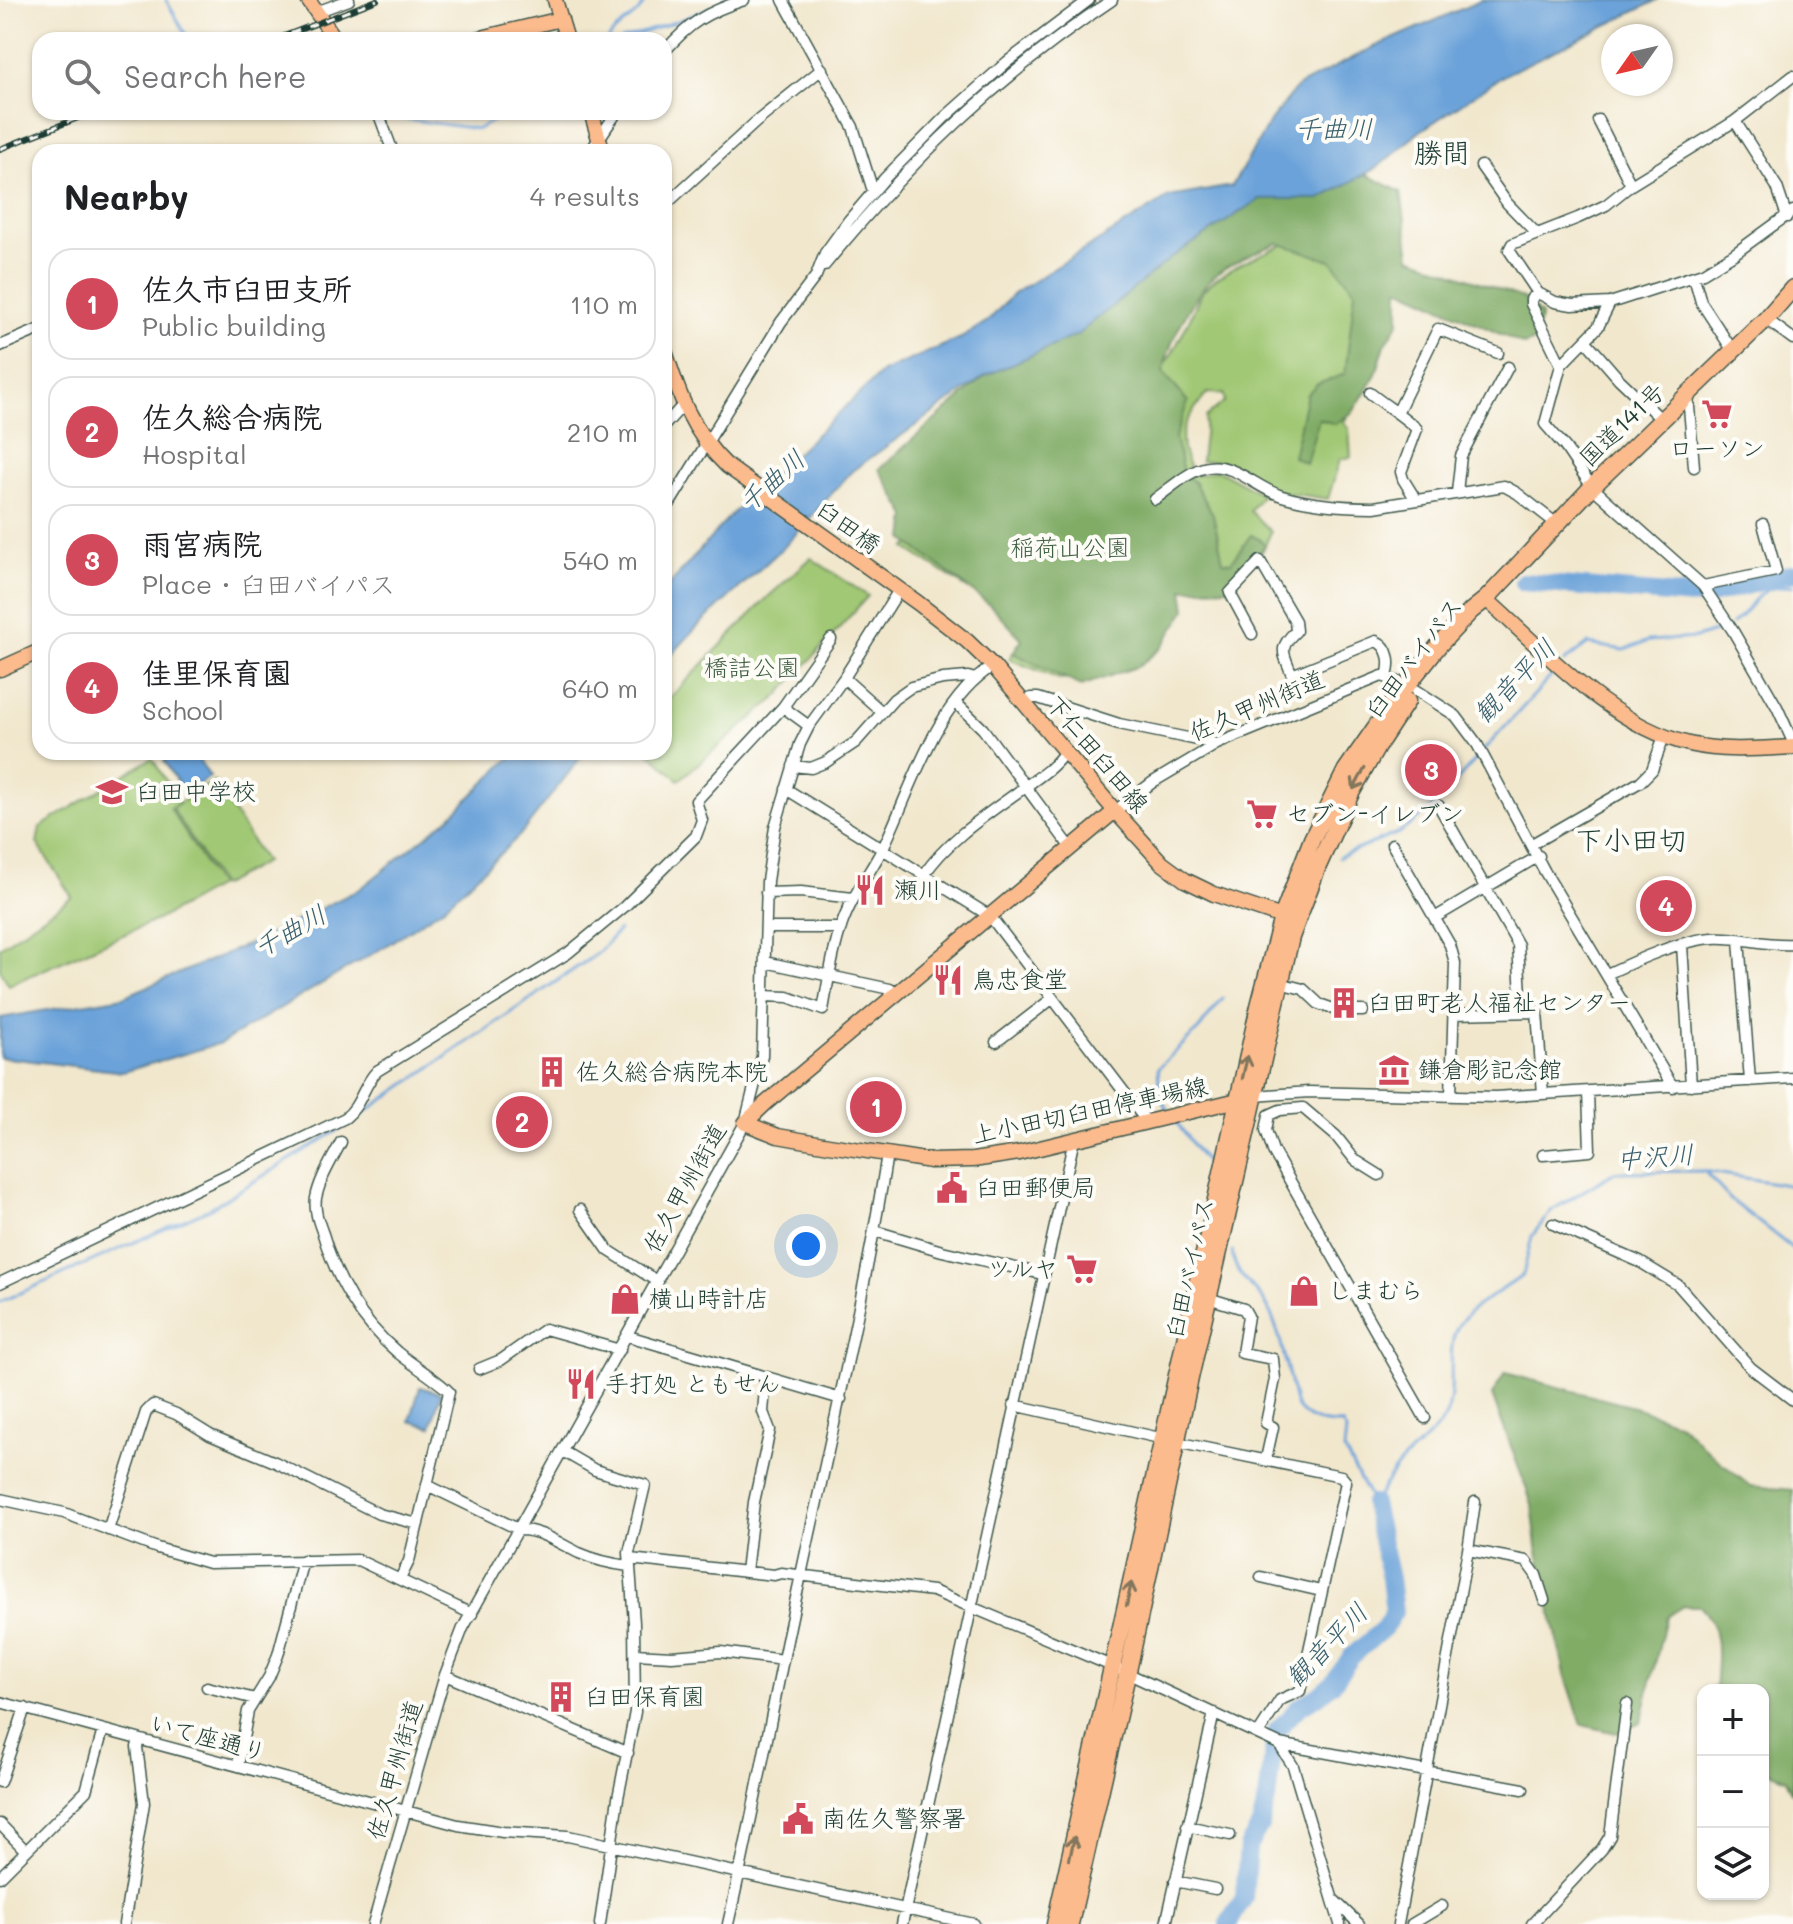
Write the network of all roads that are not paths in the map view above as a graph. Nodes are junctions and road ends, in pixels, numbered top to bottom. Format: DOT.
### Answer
graph roads {
  1 [pos="349,0"];
  2 [pos="555,0"];
  3 [pos="744,0"];
  4 [pos="783,0"];
  5 [pos="1089,0"];
  6 [pos="1112,0"];
  7 [pos="312,6"];
  8 [pos="561,19"];
  9 [pos="330,32"];
  10 [pos="507,32"];
  11 [pos="565,32"];
  12 [pos="672,43"];
  13 [pos="822,69"];
  14 [pos="1793,76"];
  15 [pos="381,120"];
  16 [pos="593,120"];
  17 [pos="613,120"];
  18 [pos="1598,120"];
  19 [pos="1735,121"];
  20 [pos="390,144"];
  21 [pos="601,144"];
  22 [pos="601,144"];
  23 [pos="1481,166"];
  24 [pos="1631,185"];
  25 [pos="873,191"];
  26 [pos="672,199"];
  27 [pos="1790,214"];
  28 [pos="1537,234"];
  29 [pos="818,269"];
  30 [pos="1694,277"];
  31 [pos="1793,288"];
  32 [pos="1538,293"];
  33 [pos="1610,303"];
  34 [pos="1766,319"];
  35 [pos="32,332"];
  36 [pos="1793,339"];
  37 [pos="1586,341"];
  38 [pos="0,346"];
  39 [pos="1733,351"];
  40 [pos="1498,353"];
  41 [pos="1561,365"];
  42 [pos="1508,367"];
  43 [pos="672,374"];
  44 [pos="1370,393"];
  45 [pos="1688,395"];
  46 [pos="682,406"];
  47 [pos="1398,411"];
  48 [pos="672,417"];
  49 [pos="1661,419"];
  50 [pos="709,448"];
  51 [pos="1694,467"];
  52 [pos="1592,487"];
  53 [pos="1457,492"];
  54 [pos="1155,499"];
  55 [pos="1416,500"];
  56 [pos="672,501"];
  57 [pos="1763,524"];
  58 [pos="1558,525"];
  59 [pos="884,579"];
  60 [pos="899,590"];
  61 [pos="1706,592"];
  62 [pos="1486,599"];
  63 [pos="1252,634"];
  64 [pos="831,639"];
  65 [pos="32,655"];
  66 [pos="993,666"];
  67 [pos="0,669"];
  68 [pos="1387,676"];
  69 [pos="844,678"];
  70 [pos="975,679"];
  71 [pos="1411,688"];
  72 [pos="955,702"];
  73 [pos="1025,702"];
  74 [pos="783,707"];
  75 [pos="882,712"];
  76 [pos="809,726"];
  77 [pos="1664,736"];
  78 [pos="1217,744"];
  79 [pos="1793,744"];
  80 [pos="1065,751"];
  81 [pos="793,766"];
  82 [pos="1025,787"];
  83 [pos="786,789"];
  84 [pos="1439,806"];
  85 [pos="1115,811"];
  86 [pos="1392,844"];
  87 [pos="1532,844"];
  88 [pos="1071,848"];
  89 [pos="882,849"];
  90 [pos="1539,856"];
  91 [pos="924,875"];
  92 [pos="1486,888"];
  93 [pos="766,893"];
  94 [pos="853,898"];
  95 [pos="990,916"];
  96 [pos="1436,917"];
  97 [pos="1289,919"];
  98 [pos="766,928"];
  99 [pos="841,928"];
  100 [pos="1739,940"];
  101 [pos="1793,944"];
  102 [pos="1682,945"];
  103 [pos="765,962"];
  104 [pos="830,974"];
  105 [pos="1607,974"];
  106 [pos="1279,983"];
  107 [pos="898,994"];
  108 [pos="764,996"];
  109 [pos="1053,998"];
  110 [pos="1363,1011"];
  111 [pos="1522,1011"];
  112 [pos="1454,1014"];
  113 [pos="996,1042"];
  114 [pos="1793,1078"];
  115 [pos="1750,1081"];
  116 [pos="1691,1085"];
  117 [pos="1673,1087"];
  118 [pos="1588,1092"];
  119 [pos="1543,1094"];
  120 [pos="1255,1096"];
  121 [pos="1451,1096"];
  122 [pos="1237,1101"];
  123 [pos="1147,1122"];
  124 [pos="745,1123"];
  125 [pos="1074,1139"];
  126 [pos="341,1142"];
  127 [pos="887,1154"];
  128 [pos="1543,1155"];
  129 [pos="1379,1175"];
  130 [pos="580,1210"];
  131 [pos="1553,1224"];
  132 [pos="875,1231"];
  133 [pos="1042,1274"];
  134 [pos="658,1282"];
  135 [pos="0,1283"];
  136 [pos="1208,1298"];
  137 [pos="628,1336"];
  138 [pos="620,1350"];
  139 [pos="479,1369"];
  140 [pos="766,1377"];
  141 [pos="841,1399"];
  142 [pos="1793,1400"];
  143 [pos="1014,1405"];
  144 [pos="1425,1418"];
  145 [pos="1170,1440"];
  146 [pos="564,1452"];
  147 [pos="1266,1459"];
  148 [pos="427,1485"];
  149 [pos="1,1501"];
  150 [pos="1475,1502"];
  151 [pos="418,1524"];
  152 [pos="108,1530"];
  153 [pos="520,1530"];
  154 [pos="1468,1550"];
  155 [pos="303,1560"];
  156 [pos="629,1563"];
  157 [pos="746,1572"];
  158 [pos="800,1576"];
  159 [pos="1261,1577"];
  160 [pos="400,1579"];
  161 [pos="1321,1591"];
  162 [pos="1544,1600"];
  163 [pos="971,1606"];
  164 [pos="472,1614"];
  165 [pos="635,1654"];
  166 [pos="783,1660"];
  167 [pos="1120,1671"];
  168 [pos="445,1675"];
  169 [pos="207,1687"];
  170 [pos="255,1699"];
  171 [pos="0,1702"];
  172 [pos="1627,1704"];
  173 [pos="25,1708"];
  174 [pos="1214,1713"];
  175 [pos="103,1730"];
  176 [pos="139,1740"];
  177 [pos="1270,1740"];
  178 [pos="628,1753"];
  179 [pos="238,1766"];
  180 [pos="1426,1770"];
  181 [pos="0,1782"];
  182 [pos="1523,1789"];
  183 [pos="407,1810"];
  184 [pos="0,1824"];
  185 [pos="1187,1826"];
  186 [pos="1230,1835"];
  187 [pos="611,1845"];
  188 [pos="26,1851"];
  189 [pos="739,1871"];
  190 [pos="0,1877"];
  191 [pos="1175,1881"];
  192 [pos="1215,1889"];
  193 [pos="1333,1899"];
  194 [pos="1442,1906"];
  195 [pos="905,1908"];
  196 [pos="124,1924"];
  197 [pos="373,1924"];
  198 [pos="600,1924"];
  199 [pos="728,1924"];
  200 [pos="902,1924"];
  201 [pos="974,1924"];
  202 [pos="1055,1924"];
  203 [pos="1070,1924"];
  204 [pos="1166,1924"];
  205 [pos="1340,1924"];
  206 [pos="1359,1924"];
  207 [pos="1398,1924"];
  208 [pos="1412,1924"];
  209 [pos="1532,1924"];
  1 -- 7 [label="street"];
  2 -- 8 [label="main road"];
  3 -- 12 [label="street"];
  4 -- 13 [label="street"];
  5 -- 25 [label="street"];
  6 -- 29 [label="street"];
  7 -- 9 [label="main road"];
  8 -- 10 [label="main road"];
  8 -- 11 [label="main road"];
  13 -- 25 [label="street"];
  13 -- 26 [label="street"];
  14 -- 19 [label="street"];
  15 -- 20 [label="street"];
  16 -- 21 [label="main road"];
  17 -- 22 [label="street"];
  18 -- 24 [label="street"];
  19 -- 24 [label="street"];
  19 -- 27 [label="street"];
  23 -- 28 [label="street"];
  24 -- 28 [label="street"];
  25 -- 29 [label="street"];
  27 -- 30 [label="street"];
  28 -- 32 [label="street"];
  29 -- 50 [label="street"];
  30 -- 33 [label="street"];
  30 -- 39 [label="street"];
  31 -- 34 [label="highway, 国道141号"];
  32 -- 33 [label="street"];
  32 -- 41 [label="street"];
  33 -- 37 [label="street"];
  34 -- 36 [label="street"];
  34 -- 39 [label="highway, 国道141号"];
  35 -- 38 [label="street"];
  37 -- 41 [label="street"];
  37 -- 49 [label="street"];
  39 -- 45 [label="highway, 国道141号"];
  40 -- 47 [label="street"];
  41 -- 52 [label="street"];
  42 -- 53 [label="street"];
  43 -- 46 [label="main road"];
  44 -- 47 [label="street"];
  45 -- 49 [label="highway, 国道141号"];
  45 -- 51 [label="street"];
  46 -- 48 [label="street"];
  46 -- 50 [label="main road"];
  47 -- 55 [label="street"];
  49 -- 52 [label="highway, 国道141号"];
  50 -- 56 [label="street"];
  50 -- 59 [label="main road, 臼田橋"];
  52 -- 58 [label="highway, 国道141号"];
  52 -- 61 [label="street"];
  53 -- 55 [label="street"];
  53 -- 58 [label="street"];
  54 -- 55 [label="street"];
  57 -- 61 [label="street"];
  58 -- 62 [label="highway, 国道141号"];
  59 -- 60 [label="main road, 下仁田臼田線"];
  60 -- 66 [label="main road, 下仁田臼田線"];
  60 -- 69 [label="street"];
  61 -- 79 [label="street"];
  62 -- 71 [label="highway, 臼田バイパス"];
  62 -- 77 [label="main road"];
  63 -- 68 [label="street"];
  64 -- 74 [label="street"];
  65 -- 67 [label="main road"];
  66 -- 70 [label="street"];
  66 -- 73 [label="main road, 下仁田臼田線"];
  68 -- 71 [label="street"];
  68 -- 78 [label="street, 佐久甲州街道"];
  69 -- 75 [label="street"];
  69 -- 76 [label="street"];
  70 -- 72 [label="street"];
  70 -- 75 [label="street"];
  71 -- 87 [label="street"];
  71 -- 97 [label="highway, 臼田バイパス"];
  72 -- 82 [label="street"];
  72 -- 89 [label="street"];
  73 -- 78 [label="street"];
  73 -- 80 [label="main road, 下仁田臼田線"];
  74 -- 76 [label="street"];
  74 -- 135 [label="street"];
  75 -- 81 [label="street"];
  76 -- 81 [label="street"];
  77 -- 79 [label="main road"];
  77 -- 87 [label="street"];
  78 -- 85 [label="street, 佐久甲州街道"];
  80 -- 82 [label="street"];
  80 -- 85 [label="main road, 下仁田臼田線"];
  81 -- 83 [label="street"];
  82 -- 88 [label="street"];
  82 -- 91 [label="street"];
  83 -- 89 [label="street"];
  83 -- 93 [label="street"];
  84 -- 92 [label="street"];
  85 -- 88 [label="main road, 佐久甲州街道"];
  85 -- 97 [label="main road, 下仁田臼田線"];
  86 -- 96 [label="street"];
  87 -- 90 [label="street"];
  88 -- 95 [label="main road, 佐久甲州街道"];
  89 -- 91 [label="street"];
  89 -- 94 [label="street"];
  90 -- 92 [label="street"];
  90 -- 105 [label="street"];
  91 -- 95 [label="street"];
  92 -- 96 [label="street"];
  92 -- 111 [label="street"];
  93 -- 94 [label="street"];
  93 -- 98 [label="street"];
  94 -- 99 [label="street"];
  95 -- 107 [label="main road, 佐久甲州街道"];
  95 -- 109 [label="street"];
  96 -- 112 [label="street"];
  97 -- 106 [label="highway, 臼田バイパス"];
  122 -- 97 [label="highway, 臼田バイパス, one-way"];
  98 -- 99 [label="street"];
  98 -- 103 [label="street"];
  99 -- 104 [label="street"];
  100 -- 101 [label="street"];
  100 -- 102 [label="street"];
  100 -- 115 [label="street"];
  102 -- 105 [label="street"];
  102 -- 116 [label="street"];
  103 -- 104 [label="street"];
  103 -- 108 [label="street"];
  104 -- 107 [label="street"];
  104 -- 108 [label="street"];
  105 -- 117 [label="street"];
  106 -- 110 [label="street"];
  106 -- 120 [label="highway, 臼田バイパス"];
  107 -- 124 [label="main road, 佐久甲州街道"];
  108 -- 124 [label="street"];
  109 -- 113 [label="street"];
  109 -- 123 [label="street"];
  111 -- 112 [label="street"];
  111 -- 119 [label="street"];
  112 -- 121 [label="street"];
  114 -- 115 [label="street"];
  115 -- 116 [label="street"];
  116 -- 117 [label="street"];
  117 -- 118 [label="street"];
  118 -- 119 [label="street"];
  118 -- 128 [label="street"];
  119 -- 121 [label="street"];
  120 -- 121 [label="street"];
  120 -- 122 [label="main road, 上小田切臼田停車場線"];
  120 -- 136 [label="highway, 臼田バイパス"];
  122 -- 123 [label="main road, 上小田切臼田停車場線"];
  122 -- 145 [label="highway, 臼田バイパス"];
  123 -- 125 [label="main road, 上小田切臼田停車場線"];
  124 -- 127 [label="main road, 上小田切臼田停車場線"];
  124 -- 134 [label="street, 佐久甲州街道"];
  125 -- 127 [label="main road, 上小田切臼田停車場線"];
  125 -- 133 [label="street"];
  126 -- 148 [label="street"];
  127 -- 132 [label="street"];
  129 -- 144 [label="street"];
  130 -- 134 [label="street"];
  131 -- 142 [label="street"];
  132 -- 133 [label="street"];
  132 -- 141 [label="street"];
  133 -- 143 [label="street"];
  134 -- 137 [label="street, 佐久甲州街道"];
  136 -- 145 [label="highway, 臼田バイパス"];
  136 -- 147 [label="street"];
  137 -- 138 [label="street, 佐久甲州街道"];
  137 -- 140 [label="street"];
  138 -- 139 [label="street"];
  138 -- 146 [label="street, 佐久甲州街道"];
  140 -- 141 [label="street"];
  140 -- 157 [label="street"];
  141 -- 158 [label="street"];
  143 -- 145 [label="street"];
  143 -- 163 [label="street"];
  145 -- 147 [label="street"];
  145 -- 167 [label="highway, 臼田バイパス"];
  146 -- 153 [label="street, 佐久甲州街道"];
  146 -- 156 [label="street"];
  147 -- 161 [label="street"];
  148 -- 151 [label="street"];
  148 -- 153 [label="street"];
  149 -- 152 [label="street"];
  150 -- 154 [label="street"];
  151 -- 152 [label="street"];
  151 -- 160 [label="street"];
  152 -- 155 [label="street"];
  153 -- 156 [label="street"];
  153 -- 164 [label="street, 佐久甲州街道"];
  154 -- 162 [label="street"];
  154 -- 180 [label="street"];
  155 -- 160 [label="street"];
  155 -- 170 [label="street"];
  156 -- 157 [label="street"];
  156 -- 165 [label="street"];
  157 -- 158 [label="street"];
  158 -- 163 [label="street"];
  158 -- 166 [label="street"];
  159 -- 161 [label="street"];
  160 -- 164 [label="street"];
  161 -- 177 [label="street"];
  163 -- 167 [label="street"];
  163 -- 195 [label="street"];
  164 -- 168 [label="street, 佐久甲州街道"];
  165 -- 166 [label="street"];
  165 -- 178 [label="street"];
  166 -- 189 [label="street"];
  167 -- 174 [label="street"];
  202 -- 167 [label="highway, 臼田バイパス, one-way"];
  167 -- 203 [label="highway, 臼田バイパス"];
  168 -- 178 [label="street"];
  168 -- 183 [label="street, 佐久甲州街道"];
  169 -- 170 [label="street"];
  170 -- 179 [label="street"];
  171 -- 173 [label="street, いて座通り"];
  172 -- 209 [label="street"];
  173 -- 175 [label="street, いて座通り"];
  173 -- 181 [label="street"];
  174 -- 177 [label="street"];
  174 -- 185 [label="street"];
  175 -- 176 [label="street, いて座通り"];
  175 -- 188 [label="street"];
  176 -- 179 [label="street, いて座通り"];
  176 -- 196 [label="street"];
  177 -- 180 [label="street"];
  177 -- 193 [label="street"];
  178 -- 187 [label="street"];
  179 -- 183 [label="street, いて座通り"];
  180 -- 182 [label="street"];
  180 -- 207 [label="street"];
  183 -- 187 [label="street, いて座通り"];
  183 -- 197 [label="street, 佐久甲州街道"];
  184 -- 188 [label="street"];
  185 -- 186 [label="street"];
  185 -- 191 [label="street"];
  187 -- 189 [label="street, いて座通り"];
  187 -- 198 [label="street"];
  188 -- 190 [label="street"];
  189 -- 195 [label="street, いて座通り"];
  189 -- 199 [label="street"];
  191 -- 192 [label="street"];
  191 -- 204 [label="street"];
  193 -- 205 [label="street"];
  193 -- 206 [label="street"];
  194 -- 208 [label="street"];
  195 -- 200 [label="street"];
  195 -- 201 [label="street, いて座通り"];
}
